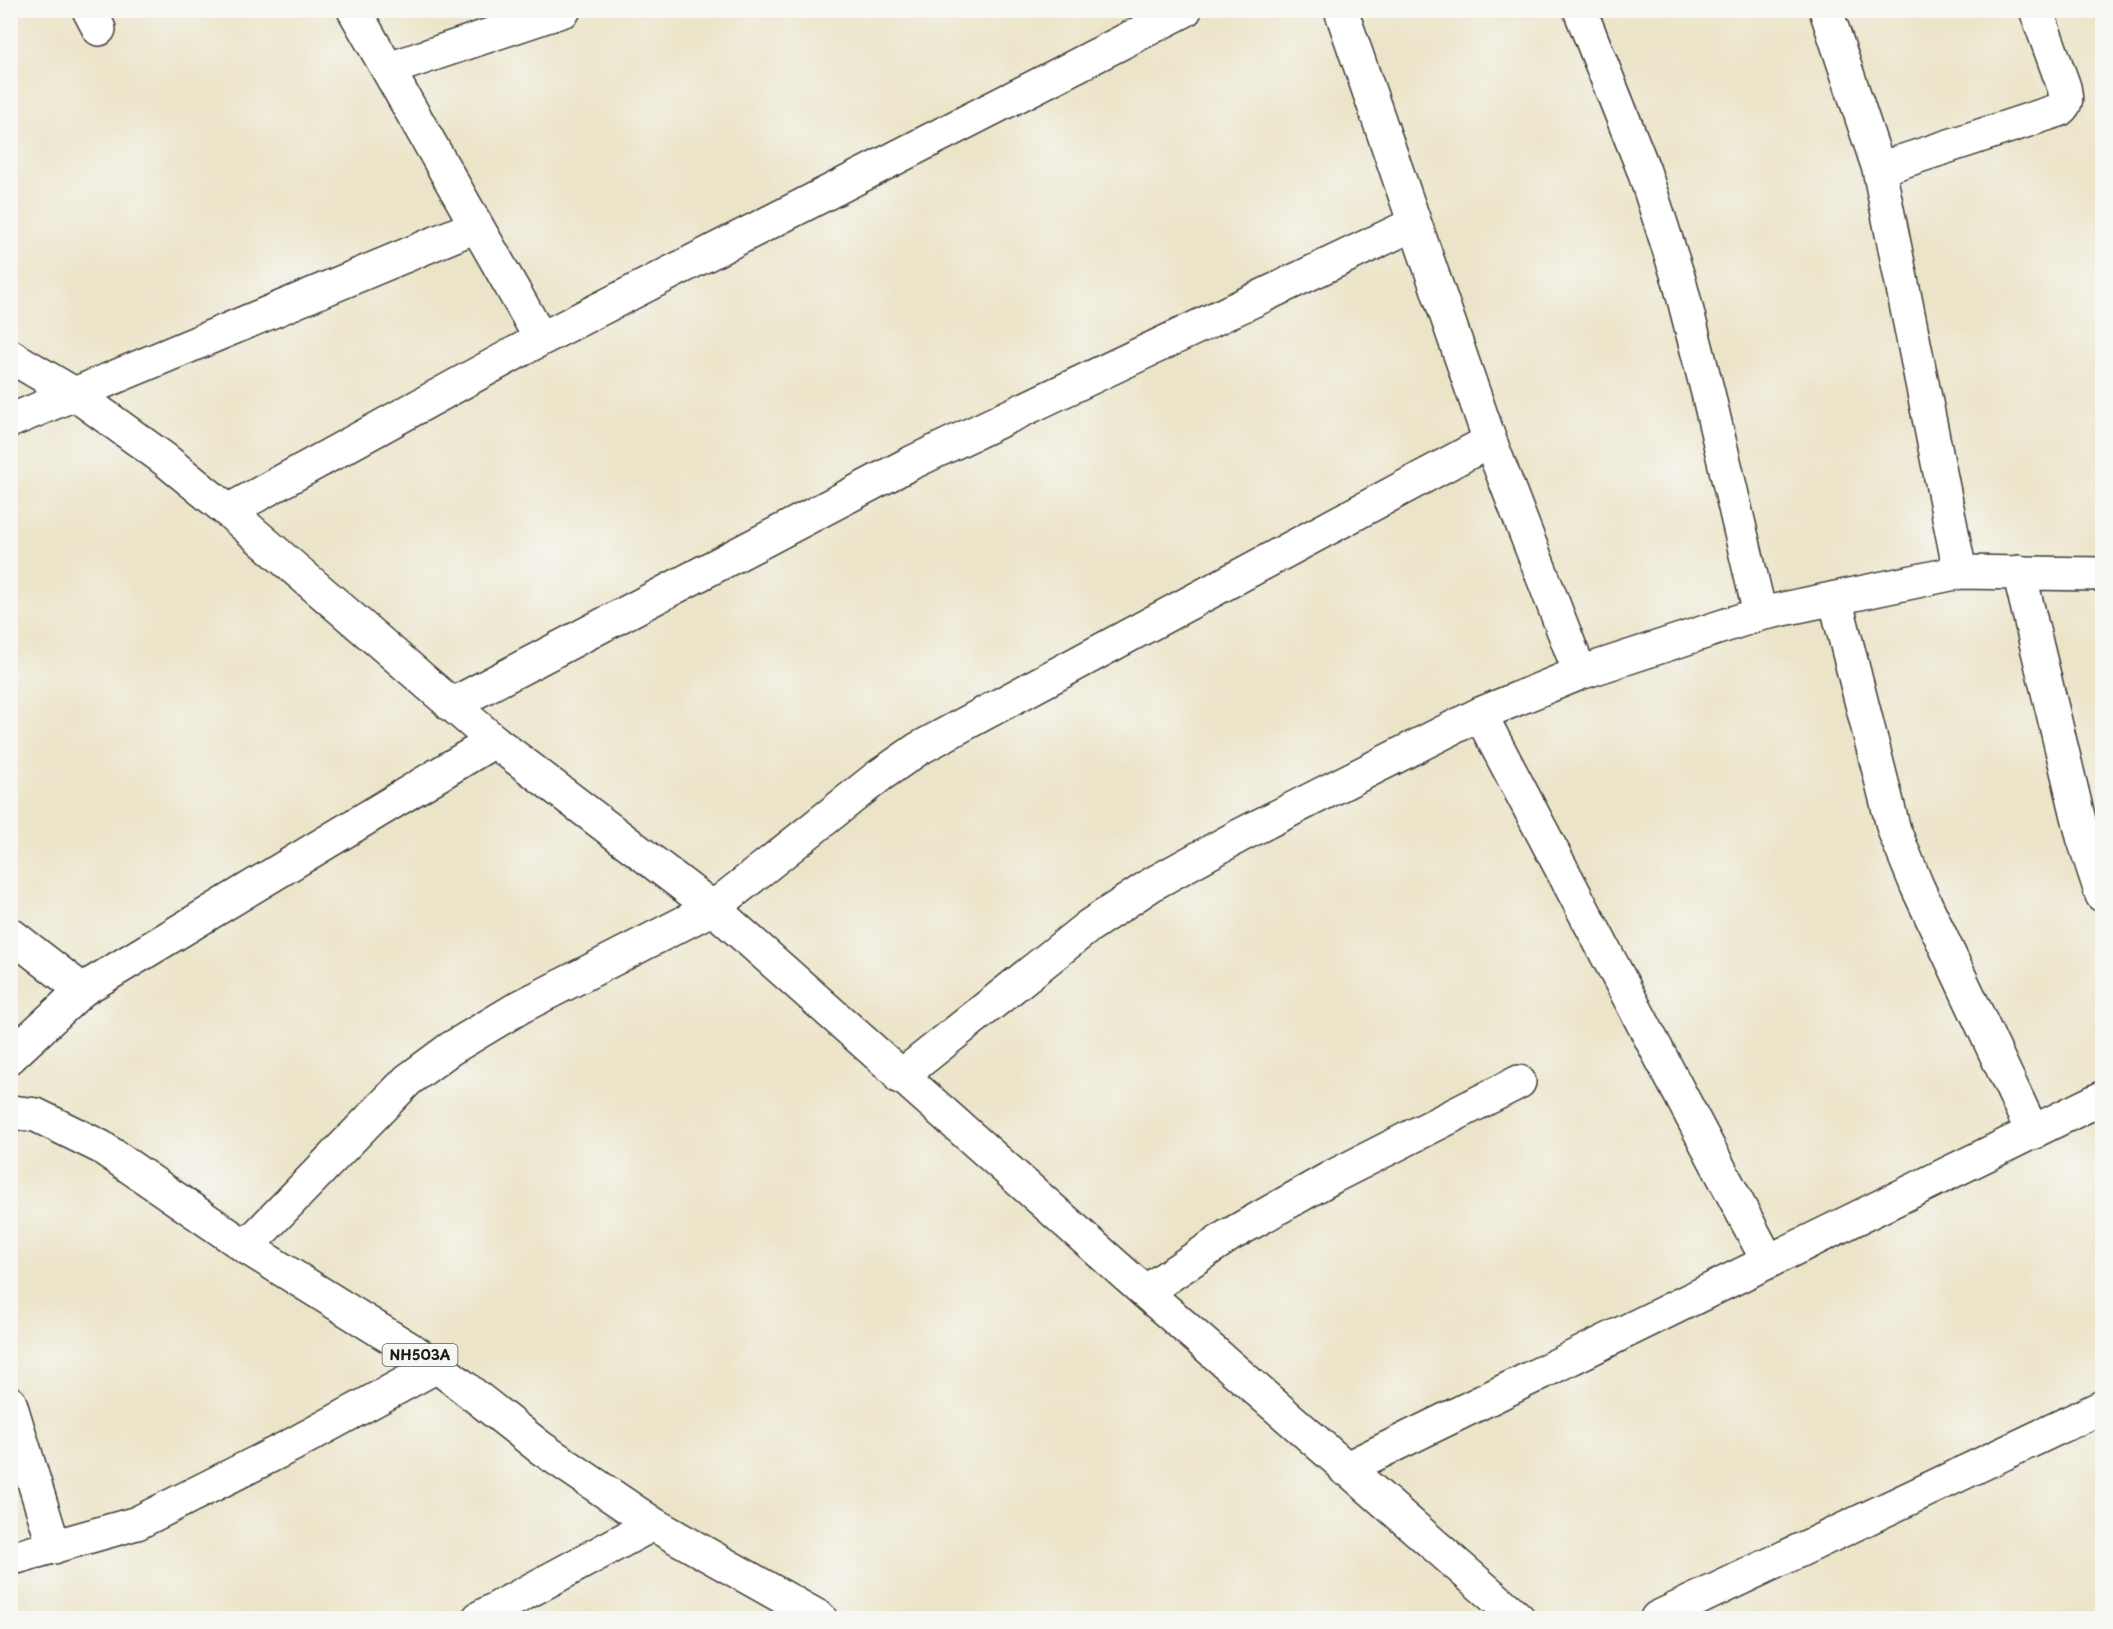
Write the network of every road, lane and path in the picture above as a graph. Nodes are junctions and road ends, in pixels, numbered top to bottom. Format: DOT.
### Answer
graph roads {
  1 [pos="354,10"];
  2 [pos="564,10"];
  3 [pos="1185,10"];
  4 [pos="1341,10"];
  5 [pos="1580,10"];
  6 [pos="1826,10"];
  7 [pos="2036,10"];
  8 [pos="389,69"];
  9 [pos="1880,169"];
  10 [pos="1414,224"];
  11 [pos="476,226"];
  12 [pos="540,339"];
  13 [pos="10,356"];
  14 [pos="76,395"];
  15 [pos="10,421"];
  16 [pos="1490,441"];
  17 [pos="228,511"];
  18 [pos="1960,572"];
  19 [pos="2019,572"];
  20 [pos="2103,574"];
  21 [pos="1835,598"];
  22 [pos="1760,614"];
  23 [pos="1580,673"];
  24 [pos="451,705"];
  25 [pos="1480,714"];
  26 [pos="494,741"];
  27 [pos="2093,834"];
  28 [pos="2103,895"];
  29 [pos="713,908"];
  30 [pos="10,934"];
  31 [pos="82,990"];
  32 [pos="10,1057"];
  33 [pos="900,1077"];
  34 [pos="1520,1082"];
  35 [pos="2103,1098"];
  36 [pos="10,1112"];
  37 [pos="2033,1133"];
  38 [pos="246,1247"];
  39 [pos="1768,1261"];
  40 [pos="1144,1292"];
  41 [pos="437,1366"];
  42 [pos="10,1403"];
  43 [pos="2103,1407"];
  44 [pos="1345,1469"];
  45 [pos="653,1524"];
  46 [pos="54,1547"];
  47 [pos="10,1559"];
  48 [pos="479,1618"];
  49 [pos="820,1618"];
  50 [pos="1518,1618"];
  51 [pos="1657,1618"];
  1 -- 8 [label="main road"];
  2 -- 8 [label="main road"];
  3 -- 12 [label="main road"];
  4 -- 10 [label="main road"];
  5 -- 22 [label="main road"];
  6 -- 9 [label="main road"];
  7 -- 9 [label="main road"];
  8 -- 11 [label="main road"];
  9 -- 18 [label="main road"];
  10 -- 16 [label="main road"];
  10 -- 24 [label="main road"];
  11 -- 12 [label="main road"];
  11 -- 14 [label="main road"];
  12 -- 17 [label="main road"];
  13 -- 14 [label="main road"];
  14 -- 15 [label="main road"];
  14 -- 17 [label="main road"];
  16 -- 23 [label="main road"];
  16 -- 29 [label="main road"];
  17 -- 24 [label="main road"];
  18 -- 19 [label="main road"];
  18 -- 21 [label="main road"];
  19 -- 20 [label="main road"];
  19 -- 27 [label="main road"];
  21 -- 22 [label="main road"];
  21 -- 37 [label="main road"];
  22 -- 23 [label="main road"];
  23 -- 25 [label="main road"];
  24 -- 26 [label="main road"];
  25 -- 33 [label="main road"];
  25 -- 39 [label="main road"];
  26 -- 29 [label="main road"];
  26 -- 31 [label="main road"];
  27 -- 28 [label="main road"];
  29 -- 33 [label="main road"];
  29 -- 38 [label="main road"];
  30 -- 31 [label="main road"];
  31 -- 32 [label="main road"];
  33 -- 40 [label="main road"];
  34 -- 40 [label="main road"];
  35 -- 37 [label="main road"];
  36 -- 38 [label="main road, NH503A"];
  37 -- 39 [label="main road"];
  38 -- 41 [label="main road, NH503A"];
  39 -- 44 [label="main road"];
  40 -- 44 [label="main road"];
  41 -- 45 [label="main road, NH503A"];
  41 -- 46 [label="main road"];
  42 -- 46 [label="main road"];
  43 -- 51 [label="main road"];
  44 -- 50 [label="main road"];
  45 -- 48 [label="main road"];
  45 -- 49 [label="main road, NH503A"];
  46 -- 47 [label="main road"];
}
